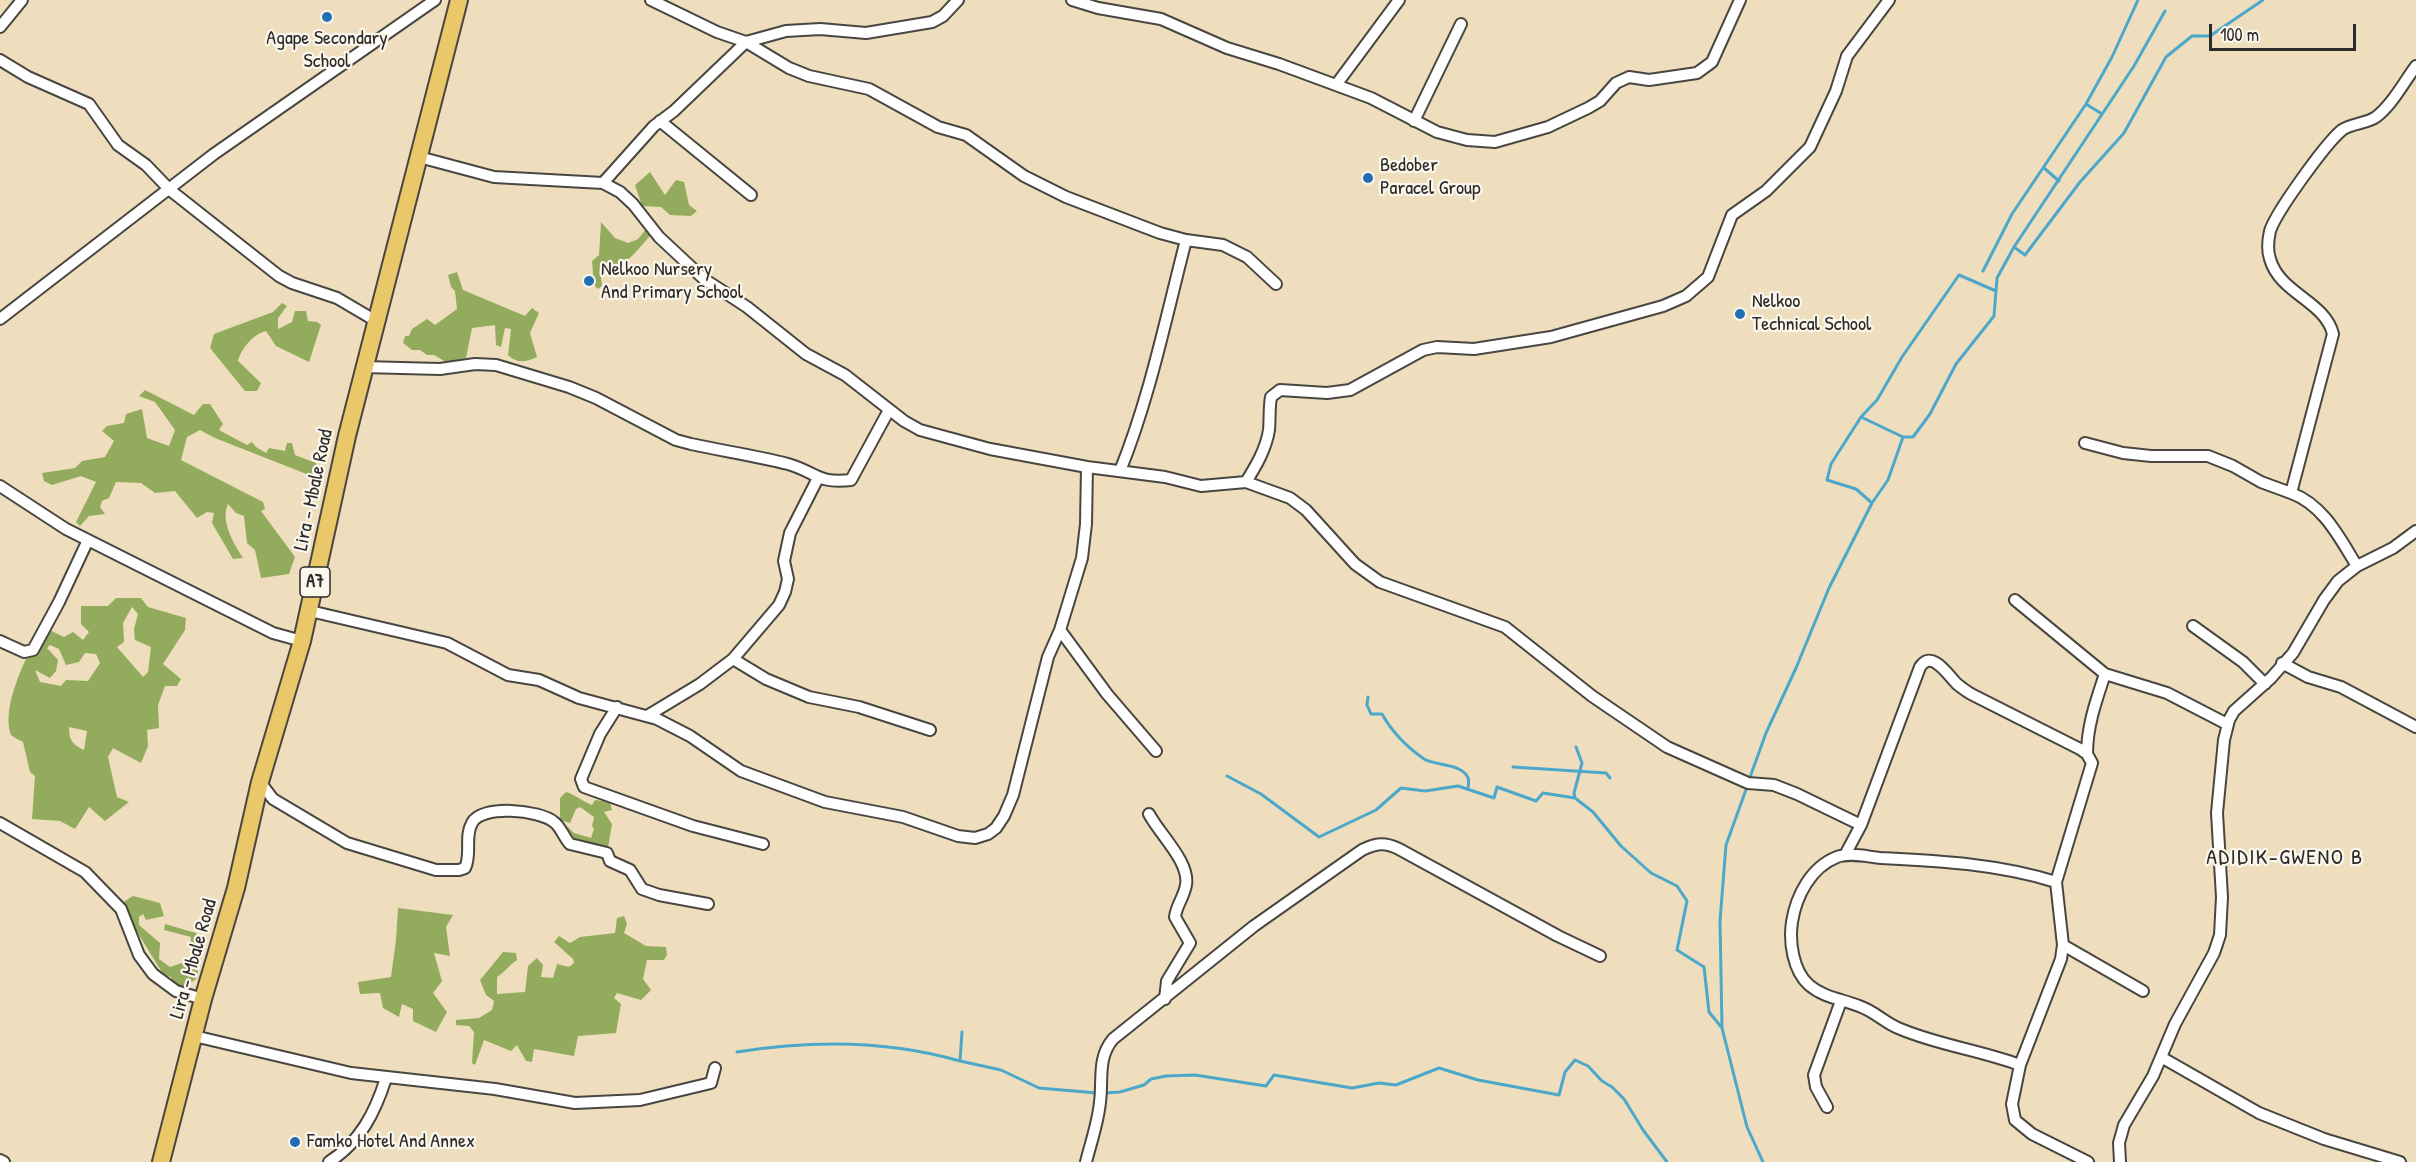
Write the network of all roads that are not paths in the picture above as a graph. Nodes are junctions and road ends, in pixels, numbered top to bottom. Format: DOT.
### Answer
graph roads {
  1 [pos="22,0"];
  2 [pos="435,0"];
  3 [pos="459,0"];
  4 [pos="651,0"];
  5 [pos="958,0"];
  6 [pos="1072,0"];
  7 [pos="1400,0"];
  8 [pos="1740,0"];
  9 [pos="1889,0"];
  10 [pos="1461,24"];
  11 [pos="0,27"];
  12 [pos="746,42"];
  13 [pos="0,60"];
  14 [pos="2416,66"];
  15 [pos="1336,85"];
  16 [pos="660,121"];
  17 [pos="1414,121"];
  18 [pos="419,157"];
  19 [pos="603,183"];
  20 [pos="170,190"];
  21 [pos="751,195"];
  22 [pos="1186,240"];
  23 [pos="1276,284"];
  24 [pos="1,317"];
  25 [pos="376,321"];
  26 [pos="363,367"];
  27 [pos="889,410"];
  28 [pos="2085,443"];
  29 [pos="1087,467"];
  30 [pos="1120,471"];
  31 [pos="818,478"];
  32 [pos="1246,482"];
  33 [pos="0,486"];
  34 [pos="2291,493"];
  35 [pos="2416,531"];
  36 [pos="88,540"];
  37 [pos="2357,566"];
  38 [pos="2015,600"];
  39 [pos="310,611"];
  40 [pos="2193,626"];
  41 [pos="1060,630"];
  42 [pos="0,641"];
  43 [pos="302,641"];
  44 [pos="733,659"];
  45 [pos="2282,663"];
  46 [pos="2105,674"];
  47 [pos="2265,684"];
  48 [pos="617,707"];
  49 [pos="648,716"];
  50 [pos="2227,724"];
  51 [pos="2416,727"];
  52 [pos="930,730"];
  53 [pos="1156,751"];
  54 [pos="2087,754"];
  55 [pos="260,782"];
  56 [pos="1149,814"];
  57 [pos="0,823"];
  58 [pos="1861,825"];
  59 [pos="763,844"];
  60 [pos="1845,855"];
  61 [pos="2056,882"];
  62 [pos="708,904"];
  63 [pos="2063,945"];
  64 [pos="1600,956"];
  65 [pos="2143,991"];
  66 [pos="203,999"];
  67 [pos="1165,999"];
  68 [pos="1841,1001"];
  69 [pos="194,1036"];
  70 [pos="2161,1057"];
  71 [pos="2020,1065"];
  72 [pos="715,1068"];
  73 [pos="386,1078"];
  74 [pos="1827,1107"];
  75 [pos="161,1162"];
  76 [pos="329,1162"];
  77 [pos="1086,1162"];
  78 [pos="2088,1162"];
  79 [pos="2120,1162"];
  80 [pos="2400,1162"];
  1 -- 11 [label="street"];
  2 -- 20 [label="street"];
  3 -- 18 [label="main road, Lira - Mbale Road / A7"];
  4 -- 12 [label="street"];
  5 -- 12 [label="street"];
  6 -- 15 [label="street"];
  7 -- 15 [label="street"];
  8 -- 17 [label="street"];
  9 -- 32 [label="street"];
  10 -- 17 [label="street"];
  12 -- 16 [label="street"];
  12 -- 22 [label="street"];
  13 -- 20 [label="street"];
  14 -- 34 [label="street"];
  15 -- 17 [label="street"];
  16 -- 19 [label="street"];
  16 -- 21 [label="street"];
  18 -- 19 [label="street"];
  18 -- 25 [label="main road, Lira - Mbale Road / A7"];
  19 -- 27 [label="street"];
  20 -- 24 [label="street"];
  20 -- 25 [label="street"];
  22 -- 23 [label="street"];
  22 -- 30 [label="street"];
  25 -- 26 [label="main road, Lira - Mbale Road / A7"];
  26 -- 31 [label="street"];
  26 -- 39 [label="main road, Lira - Mbale Road / A7"];
  27 -- 29 [label="street"];
  27 -- 31 [label="street"];
  28 -- 34 [label="street"];
  29 -- 30 [label="street"];
  29 -- 41 [label="street"];
  30 -- 32 [label="street"];
  31 -- 44 [label="street"];
  32 -- 58 [label="street"];
  33 -- 36 [label="street"];
  34 -- 37 [label="street"];
  35 -- 37 [label="street"];
  36 -- 42 [label="street"];
  36 -- 43 [label="street"];
  37 -- 45 [label="street"];
  38 -- 46 [label="street"];
  39 -- 43 [label="main road, Lira - Mbale Road / A7"];
  39 -- 48 [label="street"];
  40 -- 47 [label="street"];
  41 -- 49 [label="street"];
  41 -- 53 [label="street"];
  43 -- 55 [label="main road, Lira - Mbale Road / A7"];
  44 -- 49 [label="street"];
  44 -- 52 [label="street"];
  45 -- 47 [label="street"];
  45 -- 51 [label="street"];
  46 -- 50 [label="street"];
  46 -- 54 [label="street"];
  47 -- 50 [label="street"];
  48 -- 49 [label="street"];
  48 -- 59 [label="street"];
  50 -- 70 [label="street"];
  54 -- 58 [label="street"];
  54 -- 61 [label="street"];
  55 -- 62 [label="street"];
  55 -- 66 [label="main road, Lira - Mbale Road / A7"];
  56 -- 67 [label="street"];
  57 -- 66 [label="street"];
  58 -- 60 [label="street"];
  60 -- 61 [label="street"];
  60 -- 68 [label="street"];
  61 -- 63 [label="street"];
  63 -- 65 [label="street"];
  63 -- 71 [label="street"];
  64 -- 67 [label="street"];
  66 -- 69 [label="main road, Lira - Mbale Road / A7"];
  67 -- 77 [label="street"];
  68 -- 71 [label="street"];
  68 -- 74 [label="street"];
  69 -- 73 [label="street"];
  69 -- 75 [label="main road, Lira - Mbale Road / A7"];
  70 -- 79 [label="street"];
  70 -- 80 [label="street"];
  71 -- 78 [label="street"];
  72 -- 73 [label="street"];
  73 -- 76 [label="street"];
}
